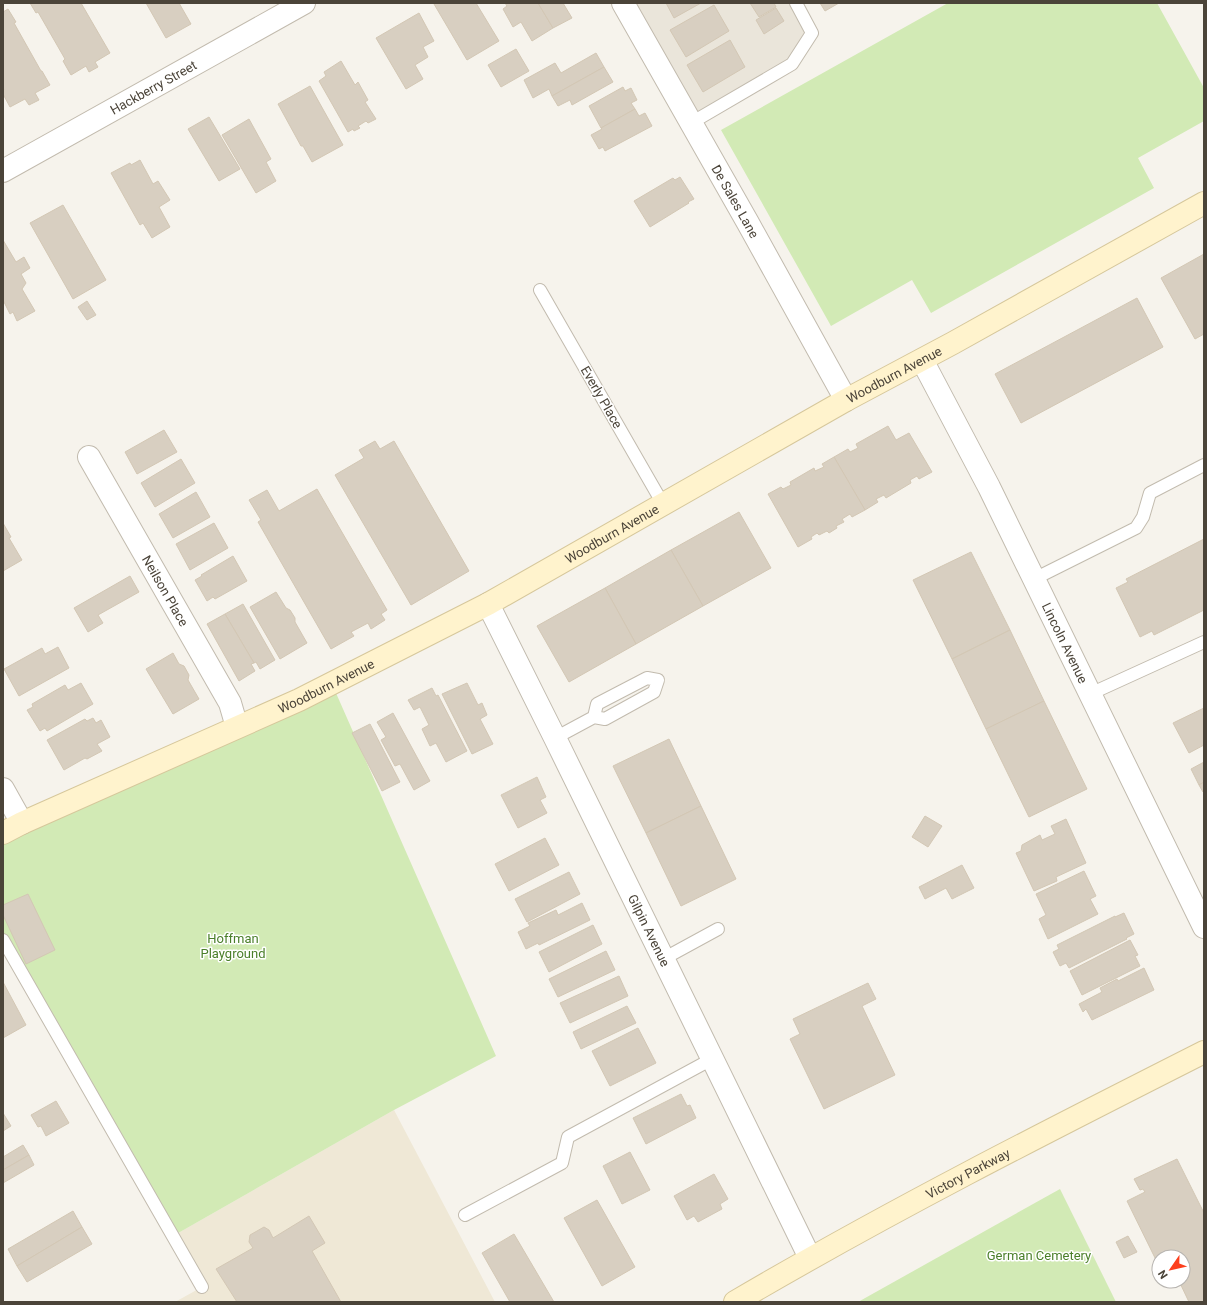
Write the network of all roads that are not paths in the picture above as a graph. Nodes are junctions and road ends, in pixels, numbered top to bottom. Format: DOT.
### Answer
graph roads {
  1 [pos="304,3"];
  2 [pos="623,3"];
  3 [pos="796,3"];
  4 [pos="691,123"];
  5 [pos="3,171"];
  6 [pos="1204,203"];
  7 [pos="540,290"];
  8 [pos="922,360"];
  9 [pos="846,400"];
  10 [pos="89,457"];
  11 [pos="1204,465"];
  12 [pos="663,504"];
  13 [pos="1034,579"];
  14 [pos="488,604"];
  15 [pos="1204,642"];
  16 [pos="1090,694"];
  17 [pos="594,717"];
  18 [pos="237,727"];
  19 [pos="555,738"];
  20 [pos="3,789"];
  21 [pos="12,828"];
  22 [pos="1204,927"];
  23 [pos="718,929"];
  24 [pos="3,940"];
  25 [pos="663,959"];
  26 [pos="1204,1052"];
  27 [pos="712,1059"];
  28 [pos="465,1215"];
  29 [pos="810,1258"];
  30 [pos="202,1287"];
  31 [pos="735,1302"];
  1 -- 5 [label="street, Hackberry Street"];
  2 -- 4 [label="street, De Sales Lane"];
  3 -- 4 [label="lane"];
  4 -- 9 [label="street, De Sales Lane"];
  6 -- 8 [label="street, Woodburn Avenue"];
  7 -- 12 [label="lane, Everly Place"];
  8 -- 9 [label="street, Woodburn Avenue"];
  8 -- 13 [label="street, Lincoln Avenue"];
  9 -- 12 [label="street, Woodburn Avenue"];
  10 -- 18 [label="street, Neilson Place"];
  11 -- 13 [label="lane"];
  12 -- 14 [label="street, Woodburn Avenue"];
  13 -- 16 [label="street, Lincoln Avenue"];
  14 -- 18 [label="street, Woodburn Avenue"];
  14 -- 19 [label="street, Gilpin Avenue"];
  15 -- 16 [label="lane"];
  16 -- 22 [label="street, Lincoln Avenue"];
  17 -- 17 [label="lane"];
  17 -- 19 [label="lane"];
  18 -- 21 [label="street, Woodburn Avenue"];
  19 -- 25 [label="street, Gilpin Avenue"];
  20 -- 21 [label="street"];
  23 -- 25 [label="lane"];
  24 -- 30 [label="lane"];
  25 -- 27 [label="street, Gilpin Avenue"];
  26 -- 29 [label="street, Victory Parkway"];
  27 -- 28 [label="lane"];
  27 -- 29 [label="street, Gilpin Avenue"];
  29 -- 31 [label="street, Victory Parkway"];
}
